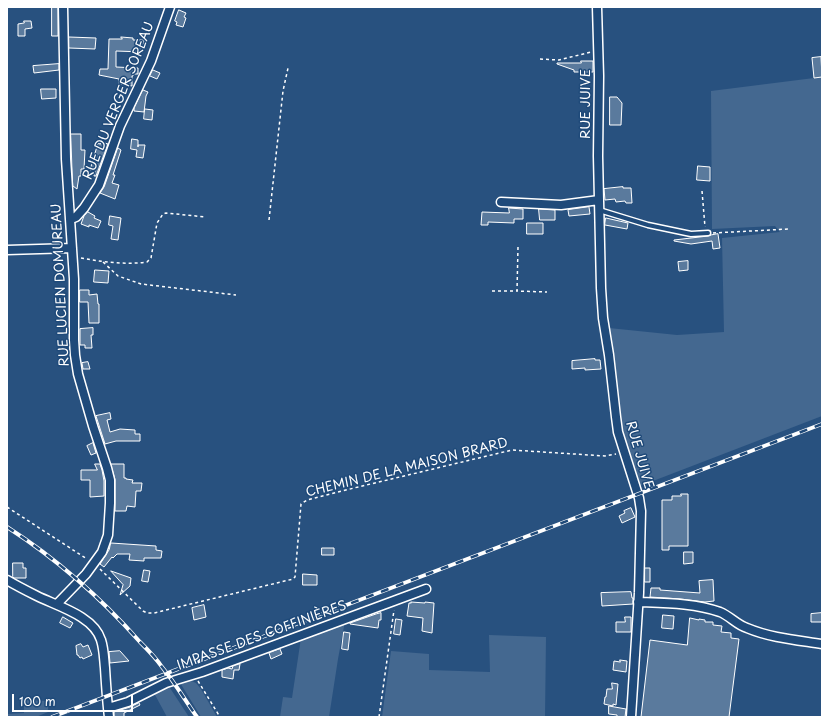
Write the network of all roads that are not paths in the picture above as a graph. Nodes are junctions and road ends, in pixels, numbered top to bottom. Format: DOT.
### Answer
graph roads {
  1 [pos="62,7"];
  2 [pos="170,7"];
  3 [pos="597,7"];
  4 [pos="599,200"];
  5 [pos="502,202"];
  6 [pos="599,210"];
  7 [pos="70,219"];
  8 [pos="706,233"];
  9 [pos="72,248"];
  10 [pos="7,250"];
  11 [pos="7,580"];
  12 [pos="426,589"];
  13 [pos="638,602"];
  14 [pos="57,604"];
  15 [pos="822,644"];
  16 [pos="108,713"];
  17 [pos="630,717"];
  1 -- 7 [label="street, RUE LUCIEN DOMUREAU"];
  2 -- 7 [label="street, RUE DU VERGER SOREAU"];
  3 -- 4 [label="street, RUE JUIVE"];
  4 -- 5 [label="street"];
  4 -- 6 [label="street, RUE JUIVE"];
  6 -- 8 [label="lane"];
  6 -- 13 [label="street, RUE JUIVE"];
  7 -- 9 [label="street, RUE LUCIEN DOMUREAU"];
  9 -- 10 [label="street"];
  9 -- 14 [label="street, RUE LUCIEN DOMUREAU"];
  11 -- 14 [label="street"];
  12 -- 16 [label="street, IMPASSE DES COFFINIÈRES"];
  13 -- 15 [label="street"];
  13 -- 17 [label="street, RUE JUIVE"];
  14 -- 16 [label="street"];
}
